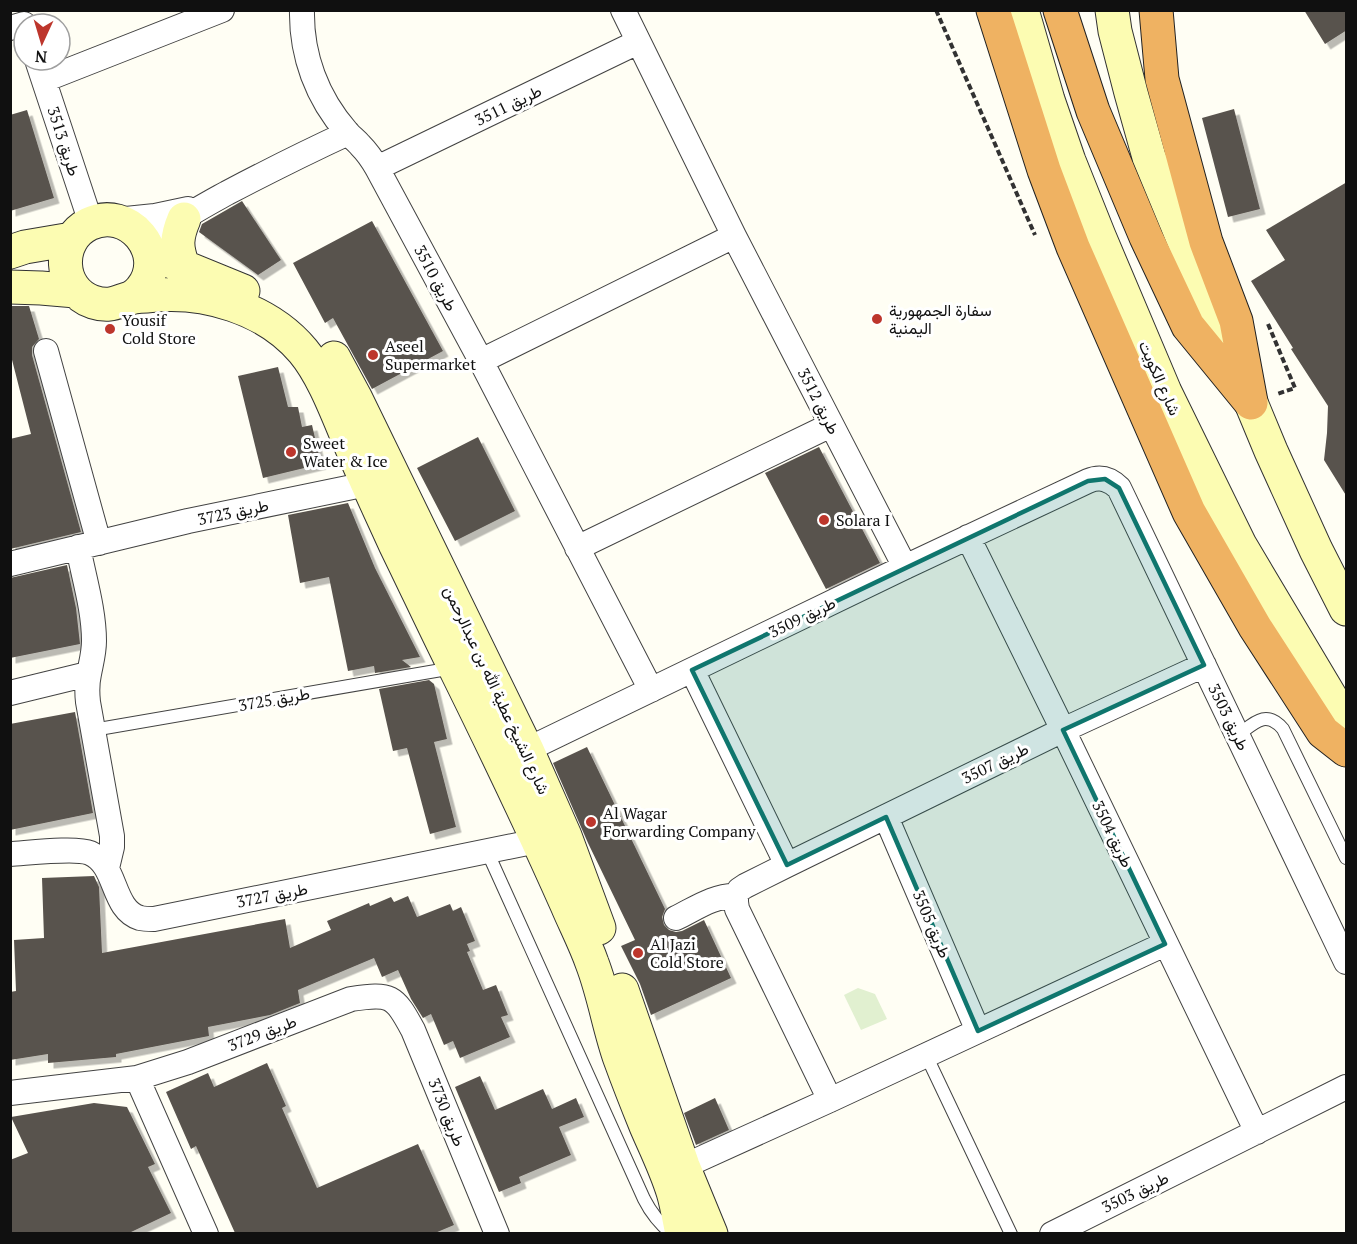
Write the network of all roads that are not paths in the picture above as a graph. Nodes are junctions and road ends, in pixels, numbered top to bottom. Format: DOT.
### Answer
graph roads {
  1 [pos="222,10"];
  2 [pos="302,10"];
  3 [pos="623,10"];
  4 [pos="1060,10"];
  5 [pos="1112,10"];
  6 [pos="1156,10"];
  7 [pos="1004,16"];
  8 [pos="638,42"];
  9 [pos="72,60"];
  10 [pos="42,72"];
  11 [pos="348,133"];
  12 [pos="377,168"];
  13 [pos="197,211"];
  14 [pos="93,227"];
  15 [pos="734,236"];
  16 [pos="149,251"];
  17 [pos="10,252"];
  18 [pos="183,266"];
  19 [pos="10,288"];
  20 [pos="76,291"];
  21 [pos="131,298"];
  22 [pos="298,332"];
  23 [pos="46,351"];
  24 [pos="481,361"];
  25 [pos="1251,404"];
  26 [pos="831,425"];
  27 [pos="1106,479"];
  28 [pos="367,484"];
  29 [pos="968,537"];
  30 [pos="89,545"];
  31 [pos="577,548"];
  32 [pos="10,564"];
  33 [pos="905,567"];
  34 [pos="1347,609"];
  35 [pos="1204,665"];
  36 [pos="455,668"];
  37 [pos="692,670"];
  38 [pos="88,674"];
  39 [pos="651,690"];
  40 [pos="10,693"];
  41 [pos="1347,723"];
  42 [pos="93,730"];
  43 [pos="1063,730"];
  44 [pos="1238,735"];
  45 [pos="1347,750"];
  46 [pos="514,756"];
  47 [pos="886,817"];
  48 [pos="552,838"];
  49 [pos="487,851"];
  50 [pos="10,854"];
  51 [pos="1347,858"];
  52 [pos="787,865"];
  53 [pos="107,868"];
  54 [pos="736,896"];
  55 [pos="676,918"];
  56 [pos="1166,944"];
  57 [pos="1347,962"];
  58 [pos="388,997"];
  59 [pos="978,1031"];
  60 [pos="927,1055"];
  61 [pos="137,1078"];
  62 [pos="1347,1087"];
  63 [pos="10,1093"];
  64 [pos="830,1100"];
  65 [pos="1257,1132"];
  66 [pos="675,1170"];
  67 [pos="1064,1231"];
  68 [pos="206,1233"];
  69 [pos="497,1233"];
  70 [pos="672,1233"];
  71 [pos="682,1233"];
  72 [pos="711,1233"];
  73 [pos="1011,1233"];
  1 -- 9 [label="street"];
  2 -- 11 [label="street, طريق 3510"];
  3 -- 8 [label="street, طريق 3512"];
  4 -- 25 [label="highway"];
  5 -- 25 [label="street"];
  6 -- 25 [label="highway"];
  7 -- 41 [label="street, شارع الكويت"];
  7 -- 45 [label="highway"];
  8 -- 12 [label="street, طريق 3511"];
  8 -- 15 [label="street, طريق 3512"];
  10 -- 14 [label="street, طريق 3513"];
  11 -- 12 [label="street, طريق 3510"];
  11 -- 13 [label="street"];
  12 -- 24 [label="street, طريق 3510"];
  13 -- 14 [label="street"];
  13 -- 16 [label="street"];
  13 -- 18 [label="street"];
  14 -- 16 [label="street"];
  14 -- 17 [label="street"];
  14 -- 20 [label="street"];
  15 -- 24 [label="street"];
  15 -- 26 [label="street, طريق 3512"];
  16 -- 18 [label="street, شارع الشيخ عطية الله بن عبدالرحمن"];
  16 -- 21 [label="street"];
  18 -- 22 [label="street, شارع الشيخ عطية الله بن عبدالرحمن"];
  19 -- 20 [label="street"];
  20 -- 21 [label="street"];
  21 -- 22 [label="street, شارع الشيخ عطية الله بن عبدالرحمن"];
  22 -- 28 [label="street, شارع الشيخ عطية الله بن عبدالرحمن"];
  22 -- 46 [label="street, شارع الشيخ عطية الله بن عبدالرحمن"];
  23 -- 30 [label="street"];
  24 -- 31 [label="street, طريق 3510"];
  25 -- 34 [label="street"];
  26 -- 31 [label="street"];
  26 -- 33 [label="street, طريق 3512"];
  27 -- 29 [label="street, طريق 3509"];
  27 -- 35 [label="street, طريق 3503"];
  28 -- 30 [label="street, طريق 3723"];
  28 -- 36 [label="street, شارع الشيخ عطية الله بن عبدالرحمن"];
  29 -- 33 [label="street, طريق 3509"];
  29 -- 43 [label="street, طريق 3504"];
  30 -- 32 [label="street, طريق 3723"];
  30 -- 38 [label="street"];
  31 -- 39 [label="street, طريق 3510"];
  33 -- 37 [label="street, طريق 3509"];
  35 -- 43 [label="street, طريق 3507"];
  35 -- 44 [label="street, طريق 3503"];
  36 -- 42 [label="lane, طريق 3725"];
  36 -- 46 [label="street, شارع الشيخ عطية الله بن عبدالرحمن"];
  37 -- 39 [label="street, طريق 3509"];
  37 -- 52 [label="street"];
  38 -- 40 [label="street"];
  38 -- 42 [label="street"];
  39 -- 46 [label="street, طريق 3509"];
  42 -- 53 [label="street"];
  43 -- 47 [label="street, طريق 3507"];
  43 -- 56 [label="street, طريق 3504"];
  44 -- 51 [label="lane"];
  44 -- 57 [label="street, طريق 3503"];
  46 -- 48 [label="street, شارع الشيخ عطية الله بن عبدالرحمن"];
  47 -- 52 [label="street, طريق 3507"];
  47 -- 59 [label="street, طريق 3505"];
  48 -- 49 [label="street, طريق 3727"];
  48 -- 66 [label="street, شارع الشيخ عطية الله بن عبدالرحمن"];
  49 -- 53 [label="street, طريق 3727"];
  49 -- 70 [label="lane"];
  50 -- 53 [label="street"];
  52 -- 54 [label="street, طريق 3507"];
  54 -- 55 [label="street, طريق 3507"];
  54 -- 64 [label="street"];
  56 -- 59 [label="street"];
  56 -- 65 [label="street, طريق 3504"];
  58 -- 61 [label="street, طريق 3729"];
  58 -- 69 [label="street, طريق 3730"];
  59 -- 60 [label="street"];
  60 -- 64 [label="street"];
  60 -- 73 [label="lane"];
  61 -- 63 [label="street, طريق 3729"];
  61 -- 68 [label="street"];
  62 -- 65 [label="street, طريق 3503"];
  64 -- 66 [label="street"];
  65 -- 67 [label="street, طريق 3503"];
  66 -- 71 [label="street, شارع الشيخ عطية الله بن عبدالرحمن"];
  66 -- 72 [label="street, شارع الشيخ عطية الله بن عبدالرحمن"];
}
